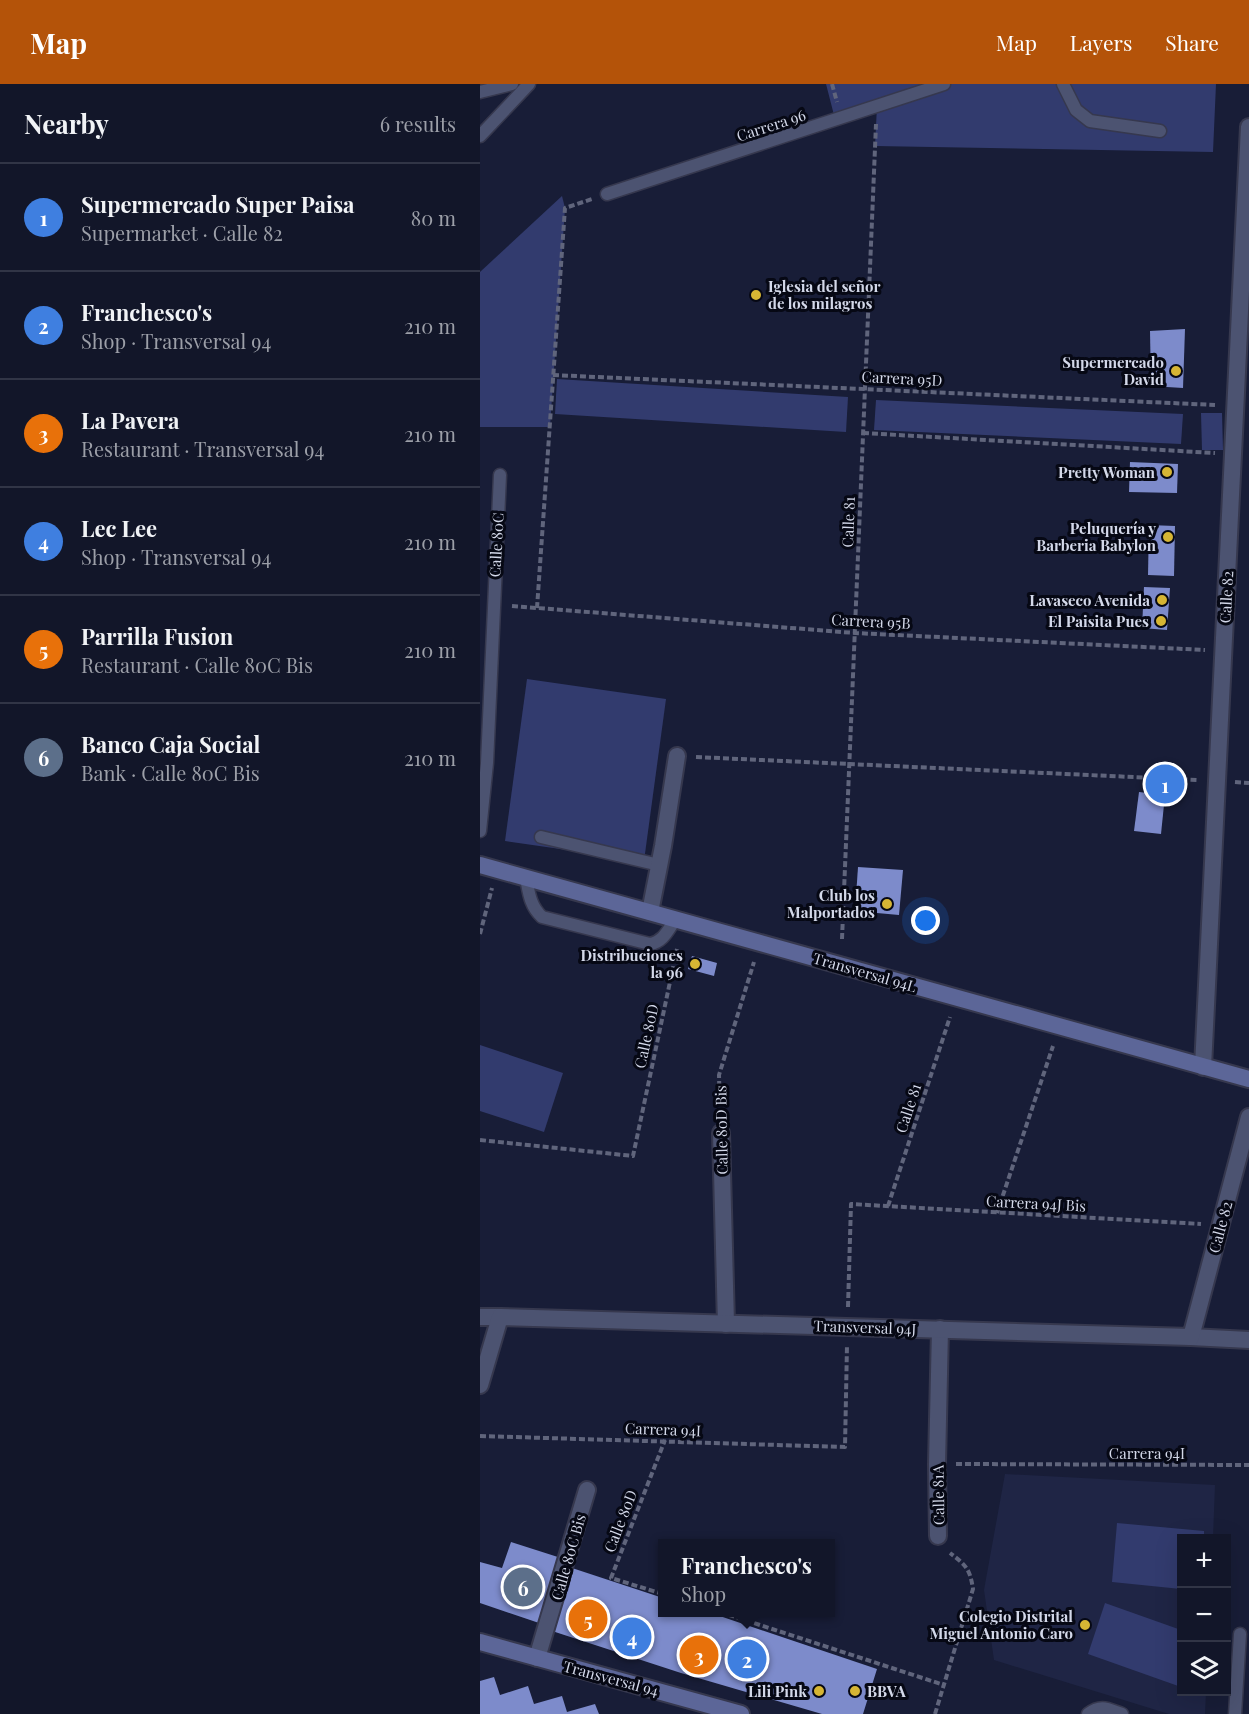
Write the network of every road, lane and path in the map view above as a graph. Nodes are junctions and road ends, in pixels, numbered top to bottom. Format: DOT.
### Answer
graph roads {
  1 [pos="512,84"];
  2 [pos="530,84"];
  3 [pos="944,84"];
  4 [pos="1063,84"];
  5 [pos="480,92"];
  6 [pos="877,105"];
  7 [pos="1249,127"];
  8 [pos="1160,131"];
  9 [pos="480,136"];
  10 [pos="607,194"];
  11 [pos="554,375"];
  12 [pos="865,389"];
  13 [pos="1235,406"];
  14 [pos="863,434"];
  15 [pos="1233,454"];
  16 [pos="500,475"];
  17 [pos="493,604"];
  18 [pos="537,608"];
  19 [pos="855,633"];
  20 [pos="1224,651"];
  21 [pos="677,756"];
  22 [pos="850,764"];
  23 [pos="1217,781"];
  24 [pos="1249,783"];
  25 [pos="480,831"];
  26 [pos="541,837"];
  27 [pos="480,865"];
  28 [pos="659,865"];
  29 [pos="497,870"];
  30 [pos="526,878"];
  31 [pos="650,912"];
  32 [pos="679,921"];
  33 [pos="480,934"];
  34 [pos="842,939"];
  35 [pos="758,942"];
  36 [pos="950,1016"];
  37 [pos="1053,1046"];
  38 [pos="1203,1067"];
  39 [pos="1249,1080"];
  40 [pos="1249,1117"];
  41 [pos="721,1133"];
  42 [pos="480,1140"];
  43 [pos="850,1204"];
  44 [pos="888,1206"];
  45 [pos="998,1213"];
  46 [pos="1220,1225"];
  47 [pos="480,1317"];
  48 [pos="500,1317"];
  49 [pos="726,1324"];
  50 [pos="940,1329"];
  51 [pos="1191,1337"];
  52 [pos="1249,1340"];
  53 [pos="480,1385"];
  54 [pos="480,1436"];
  55 [pos="665,1440"];
  56 [pos="845,1447"];
  57 [pos="937,1464"];
  58 [pos="1249,1465"];
  59 [pos="587,1490"];
  60 [pos="938,1536"];
  61 [pos="658,1592"];
  62 [pos="735,1617"];
  63 [pos="1240,1634"];
  64 [pos="480,1642"];
  65 [pos="537,1658"];
  66 [pos="944,1685"];
  67 [pos="741,1714"];
  68 [pos="935,1714"];
  69 [pos="1088,1714"];
  70 [pos="1122,1714"];
  71 [pos="1235,1714"];
  1 -- 5 [label="lane"];
  2 -- 9 [label="lane"];
  3 -- 6 [label="lane, Carrera 96"];
  4 -- 8 [label="lane"];
  6 -- 10 [label="lane, Carrera 96"];
  6 -- 12 [label="path, Calle 81"];
  7 -- 13 [label="street, Calle 82"];
  10 -- 11 [label="path"];
  11 -- 12 [label="path, Carrera 95D"];
  11 -- 18 [label="path"];
  12 -- 13 [label="path, Carrera 95D"];
  12 -- 14 [label="path, Calle 81"];
  13 -- 15 [label="street, Calle 82"];
  14 -- 15 [label="path"];
  14 -- 19 [label="path, Calle 81"];
  15 -- 20 [label="street, Calle 82"];
  16 -- 17 [label="lane, Calle 80C"];
  17 -- 18 [label="path, Carrera 95B"];
  17 -- 25 [label="lane, Calle 80C"];
  18 -- 19 [label="path, Carrera 95B"];
  19 -- 20 [label="path, Carrera 95B"];
  19 -- 22 [label="path, Calle 81"];
  20 -- 23 [label="street, Calle 82"];
  21 -- 22 [label="path"];
  21 -- 28 [label="street"];
  22 -- 23 [label="path"];
  22 -- 34 [label="path, Calle 81"];
  23 -- 24 [label="path"];
  23 -- 38 [label="street, Calle 82"];
  26 -- 28 [label="lane"];
  27 -- 29 [label="main road, Transversal 94L"];
  28 -- 31 [label="street"];
  29 -- 30 [label="main road, Transversal 94L"];
  29 -- 33 [label="path"];
  30 -- 31 [label="main road, Transversal 94L"];
  30 -- 32 [label="lane"];
  31 -- 32 [label="main road, Transversal 94L"];
  32 -- 35 [label="main road, Transversal 94L"];
  32 -- 42 [label="path, Calle 80D"];
  35 -- 38 [label="main road, Transversal 94L"];
  35 -- 41 [label="path, Calle 80D Bis"];
  36 -- 44 [label="path, Calle 81"];
  37 -- 45 [label="path"];
  38 -- 39 [label="main road, Transversal 94L"];
  40 -- 46 [label="street, Calle 82"];
  41 -- 49 [label="street, Calle 80D Bis"];
  43 -- 44 [label="path, Carrera 94J Bis"];
  44 -- 45 [label="path, Carrera 94J Bis"];
  45 -- 46 [label="path, Carrera 94J Bis"];
  46 -- 51 [label="street, Calle 82"];
  47 -- 48 [label="street, Transversal 94J"];
  48 -- 49 [label="street, Transversal 94J"];
  48 -- 53 [label="street"];
  49 -- 50 [label="street, Transversal 94J"];
  50 -- 51 [label="street, Transversal 94J"];
  50 -- 57 [label="street, Calle 81A"];
  51 -- 52 [label="street, Transversal 94J"];
  54 -- 55 [label="path, Carrera 94I"];
  55 -- 56 [label="path, Carrera 94I"];
  55 -- 61 [label="path, Calle 80D"];
  57 -- 58 [label="path, Carrera 94I"];
  57 -- 60 [label="street, Calle 81A"];
  59 -- 65 [label="street, Calle 80C Bis"];
  60 -- 66 [label="path, Calle 81A"];
  62 -- 66 [label="path"];
  63 -- 71 [label="lane"];
  64 -- 65 [label="main road, Transversal 94"];
  65 -- 67 [label="main road, Transversal 94"];
  66 -- 68 [label="path, Calle 81A"];
  69 -- 70 [label="lane"];
}
